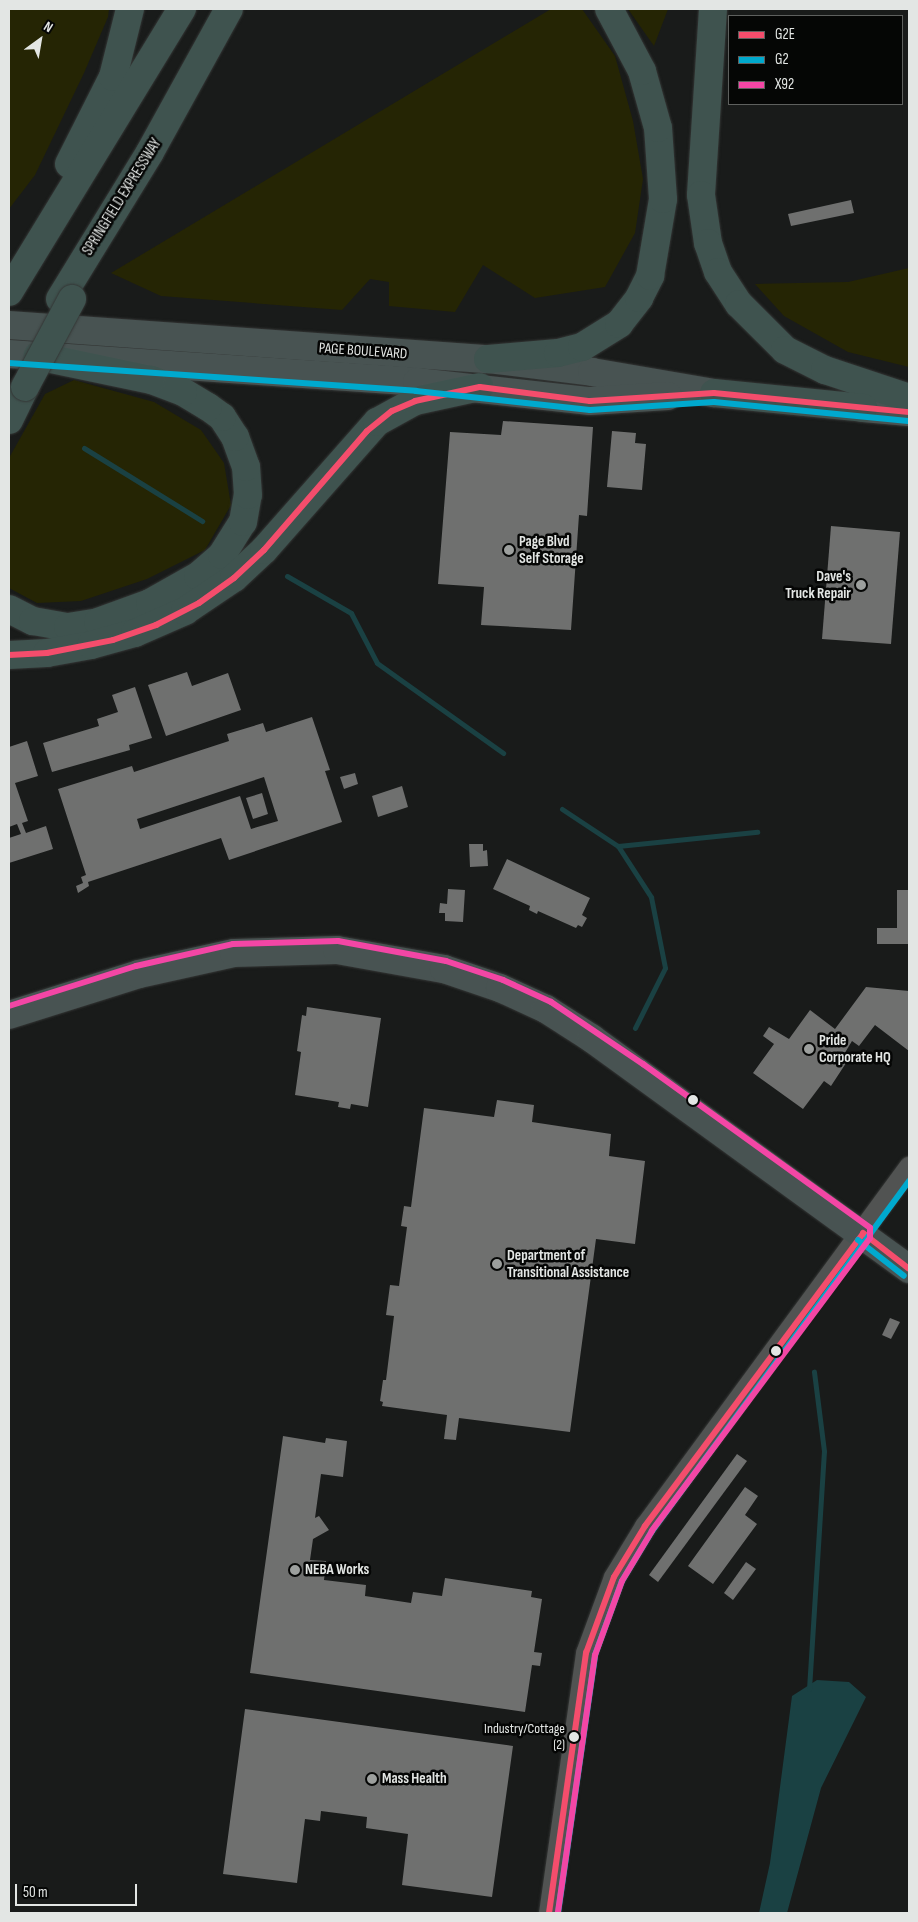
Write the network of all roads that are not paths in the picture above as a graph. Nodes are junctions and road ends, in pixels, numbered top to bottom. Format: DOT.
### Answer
graph roads {
  1 [pos="130,9"];
  2 [pos="182,9"];
  3 [pos="229,9"];
  4 [pos="242,9"];
  5 [pos="609,9"];
  6 [pos="713,9"];
  7 [pos="178,102"];
  8 [pos="9,291"];
  9 [pos="9,325"];
  10 [pos="9,354"];
  11 [pos="37,356"];
  12 [pos="488,359"];
  13 [pos="17,385"];
  14 [pos="480,387"];
  15 [pos="714,393"];
  16 [pos="909,398"];
  17 [pos="863,408"];
  18 [pos="909,412"];
  19 [pos="9,420"];
  20 [pos="9,610"];
  21 [pos="9,655"];
  22 [pos="9,1015"];
  23 [pos="909,1167"];
  24 [pos="863,1233"];
  25 [pos="909,1269"];
  26 [pos="549,1913"];
  1 -- 8 [label="highway"];
  2 -- 8 [label="highway"];
  3 -- 7 [label="highway, SPRINGFIELD EXPRESSWAY"];
  4 -- 7 [label="highway"];
  5 -- 12 [label="highway"];
  6 -- 16 [label="highway"];
  7 -- 13 [label="highway, SPRINGFIELD EXPRESSWAY"];
  9 -- 12 [label="main road, PAGE BOULEVARD"];
  10 -- 11 [label="main road, PAGE BOULEVARD"];
  11 -- 14 [label="main road, PAGE BOULEVARD"];
  11 -- 20 [label="highway"];
  12 -- 15 [label="main road, PAGE BOULEVARD"];
  13 -- 19 [label="highway, SPRINGFIELD EXPRESSWAY"];
  14 -- 15 [label="main road, PAGE BOULEVARD"];
  14 -- 21 [label="highway"];
  15 -- 17 [label="highway, PAGE BOULEVARD"];
  17 -- 18 [label="main road, PAGE BOULEVARD"];
  22 -- 24 [label="main road"];
  23 -- 24 [label="street"];
  24 -- 25 [label="main road"];
  24 -- 26 [label="street"];
}
